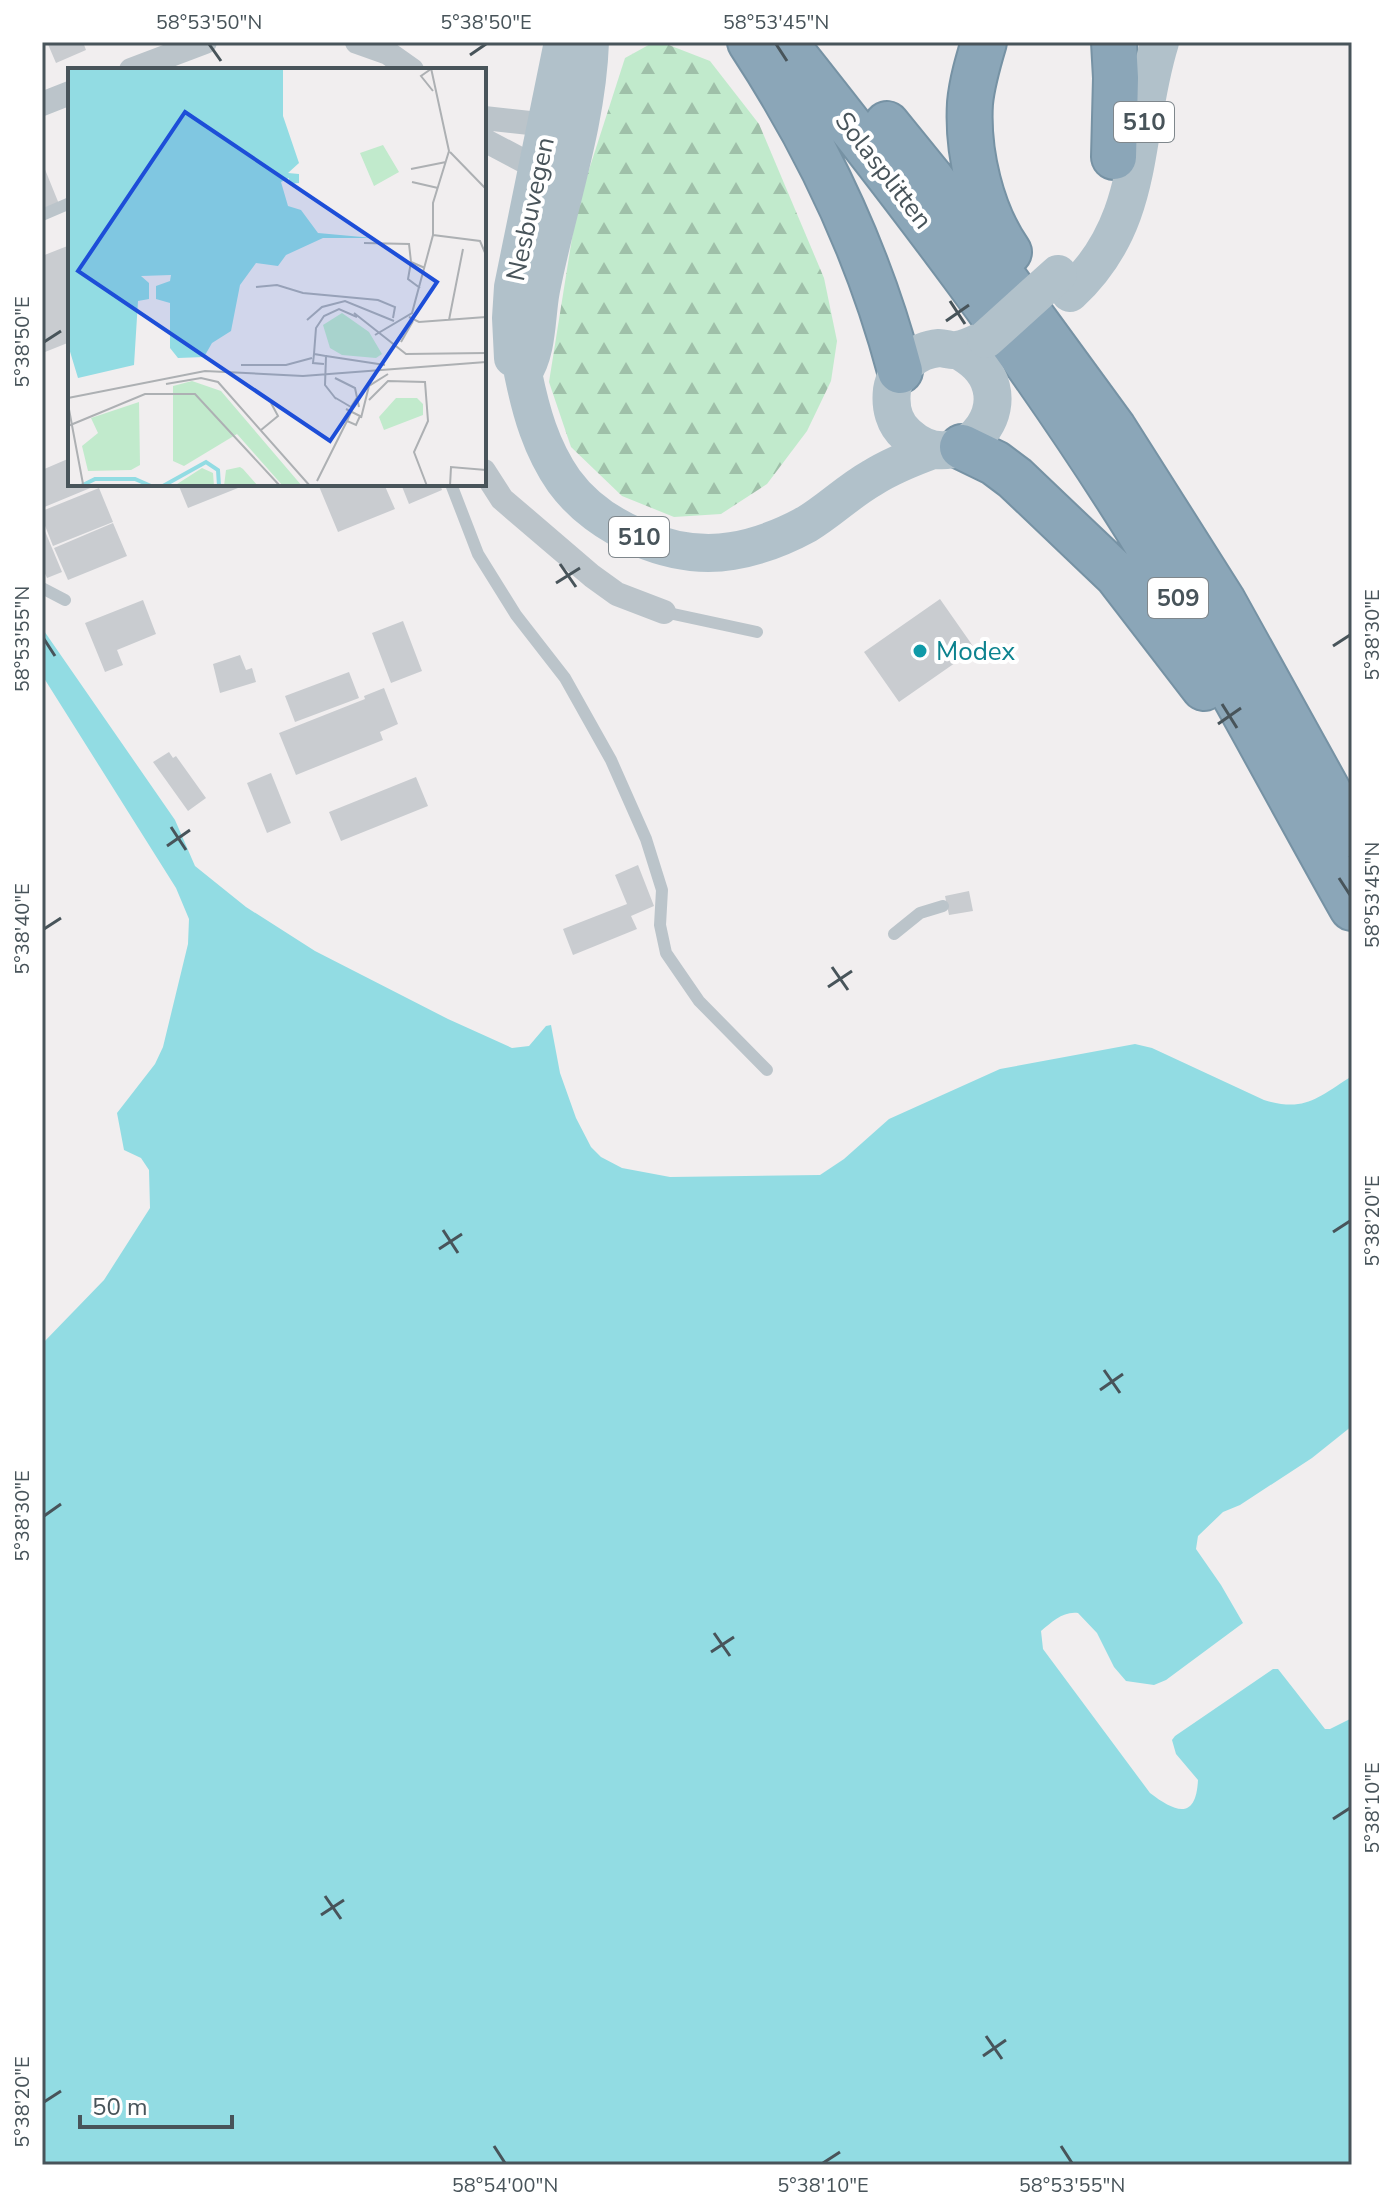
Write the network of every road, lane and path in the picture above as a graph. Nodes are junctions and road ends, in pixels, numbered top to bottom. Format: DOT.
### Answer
graph roads {
  1 [pos="205,42"];
  2 [pos="357,42"];
  3 [pos="563,42"];
  4 [pos="590,42"];
  5 [pos="750,42"];
  6 [pos="784,42"];
  7 [pos="821,42"];
  8 [pos="984,42"];
  9 [pos="1114,42"];
  10 [pos="1134,42"];
  11 [pos="1160,42"];
  12 [pos="136,68"];
  13 [pos="409,68"];
  14 [pos="68,94"];
  15 [pos="42,104"];
  16 [pos="486,118"];
  17 [pos="548,125"];
  18 [pos="486,141"];
  19 [pos="573,156"];
  20 [pos="1114,157"];
  21 [pos="537,168"];
  22 [pos="68,204"];
  23 [pos="42,215"];
  24 [pos="1064,283"];
  25 [pos="989,338"];
  26 [pos="900,371"];
  27 [pos="523,373"];
  28 [pos="894,417"];
  29 [pos="1114,429"];
  30 [pos="948,448"];
  31 [pos="486,474"];
  32 [pos="452,486"];
  33 [pos="837,502"];
  34 [pos="42,588"];
  35 [pos="65,600"];
  36 [pos="664,612"];
  37 [pos="757,632"];
  38 [pos="1352,834"];
  39 [pos="943,906"];
  40 [pos="1352,908"];
  41 [pos="1352,917"];
  42 [pos="894,934"];
  43 [pos="767,1070"];
  1 -- 12 [label="street"];
  2 -- 13 [label="street"];
  3 -- 17 [label="main road, Nesbuvegen / 510"];
  4 -- 19 [label="main road"];
  5 -- 26 [label="highway"];
  6 -- 25 [label="highway, Solasplitten / 509"];
  7 -- 25 [label="highway, Solasplitten / 509"];
  8 -- 29 [label="highway, 509"];
  9 -- 20 [label="highway"];
  10 -- 20 [label="main road, 510"];
  11 -- 24 [label="main road, 510"];
  14 -- 15 [label="street"];
  16 -- 17 [label="street"];
  17 -- 19 [label="street"];
  17 -- 21 [label="main road, Nesbuvegen / 510"];
  18 -- 21 [label="street"];
  19 -- 21 [label="street"];
  19 -- 27 [label="main road"];
  20 -- 24 [label="main road, 510"];
  21 -- 27 [label="main road, Nesbuvegen / 510"];
  22 -- 23 [label="lane"];
  24 -- 25 [label="main road, 510"];
  25 -- 26 [label="main road"];
  25 -- 29 [label="highway, 509"];
  25 -- 30 [label="main road, 510"];
  25 -- 40 [label="highway, 509"];
  26 -- 28 [label="main road, 510"];
  27 -- 33 [label="main road, 510"];
  28 -- 30 [label="main road"];
  28 -- 33 [label="main road, 510"];
  29 -- 38 [label="highway, 509"];
  30 -- 33 [label="main road, 510"];
  30 -- 41 [label="highway, 509"];
  31 -- 36 [label="street"];
  32 -- 43 [label="lane"];
  34 -- 35 [label="lane"];
  36 -- 37 [label="lane"];
  39 -- 42 [label="lane"];
}
